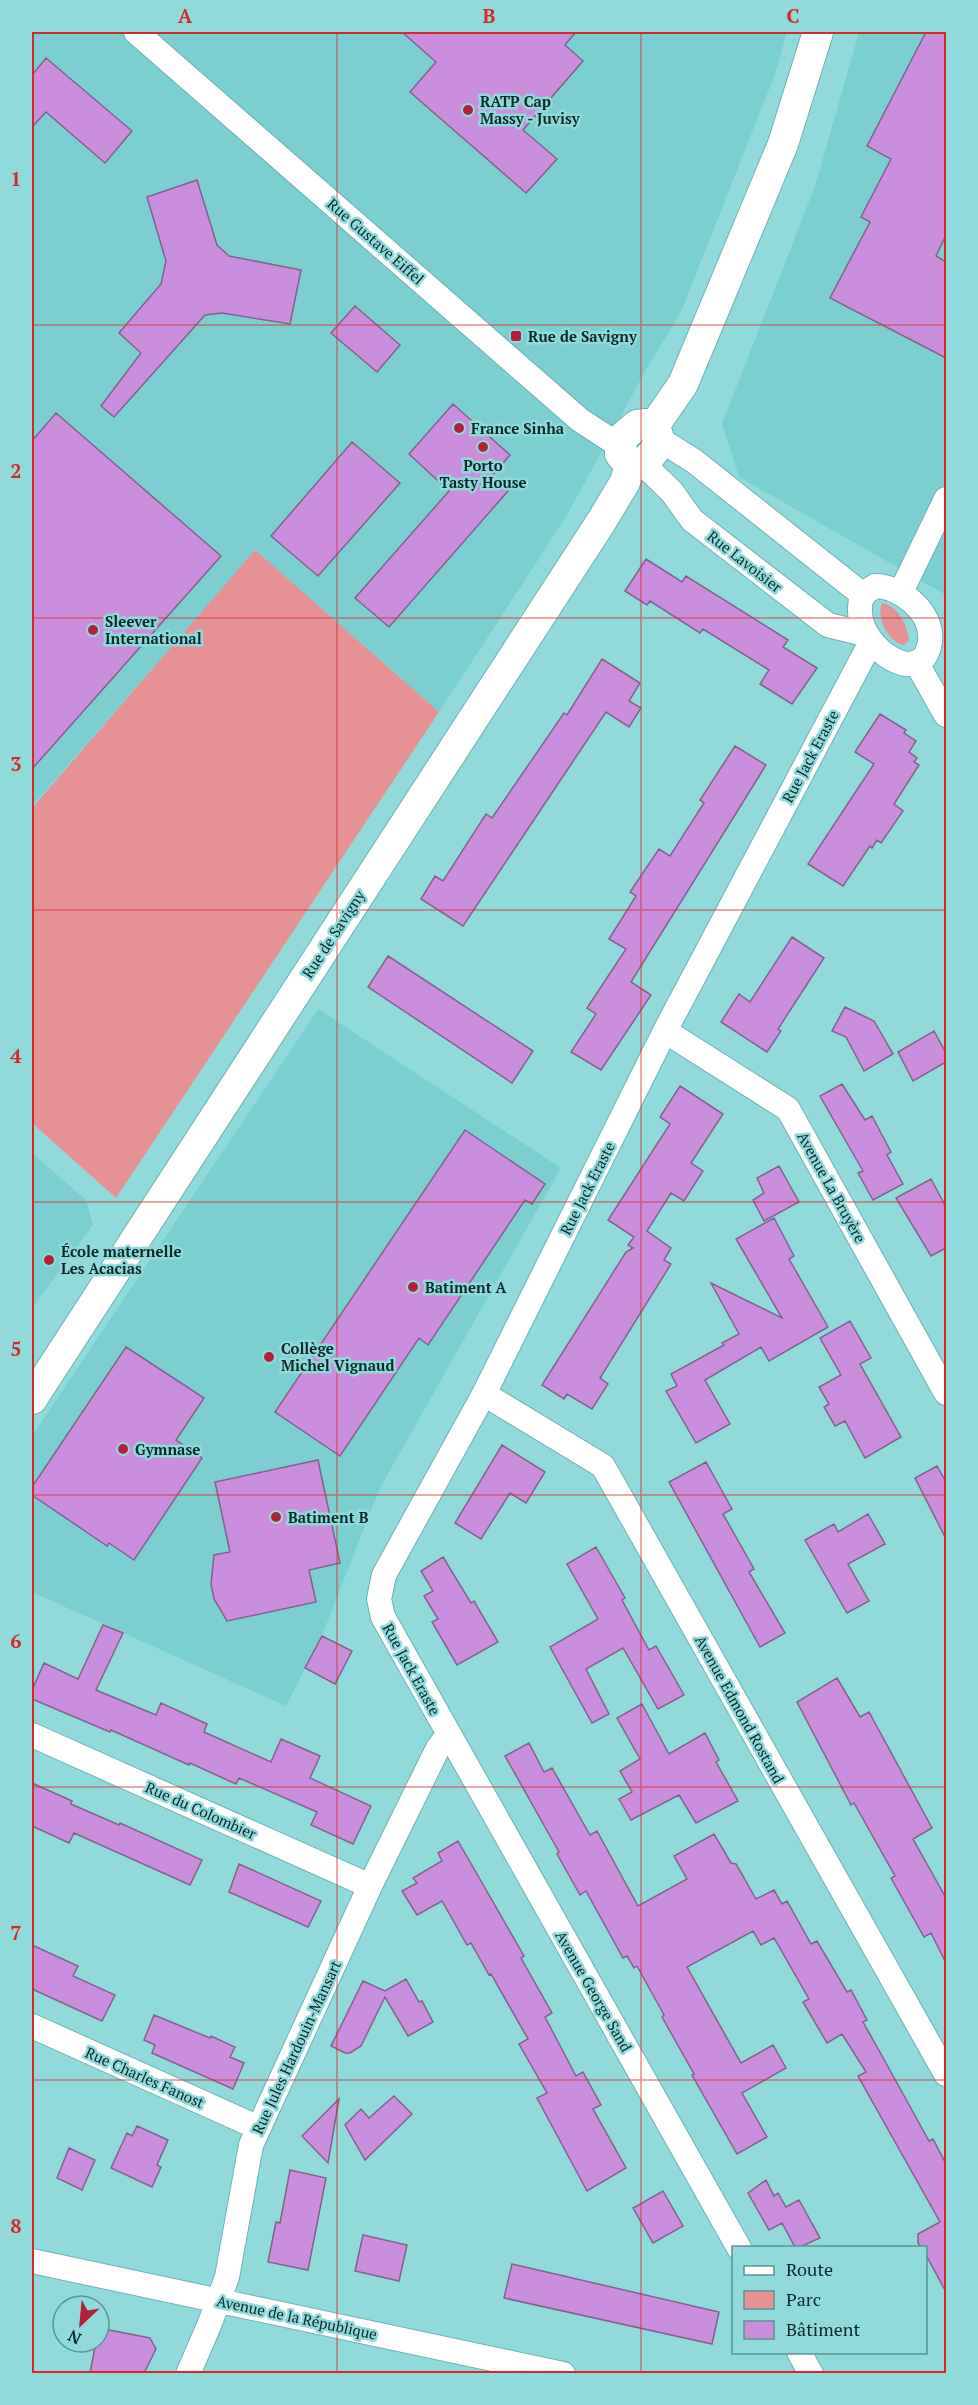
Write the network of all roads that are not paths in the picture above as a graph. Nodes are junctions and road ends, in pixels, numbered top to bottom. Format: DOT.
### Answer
graph roads {
  1 [pos="136,32"];
  2 [pos="818,32"];
  3 [pos="657,432"];
  4 [pos="631,459"];
  5 [pos="946,499"];
  6 [pos="901,592"];
  7 [pos="863,596"];
  8 [pos="868,638"];
  9 [pos="930,652"];
  10 [pos="946,715"];
  11 [pos="665,1031"];
  12 [pos="484,1394"];
  13 [pos="946,1394"];
  14 [pos="32,1399"];
  15 [pos="32,1735"];
  16 [pos="448,1735"];
  17 [pos="370,1886"];
  18 [pos="32,2026"];
  19 [pos="946,2074"];
  20 [pos="259,2128"];
  21 [pos="738,2246"];
  22 [pos="32,2261"];
  23 [pos="219,2300"];
  24 [pos="800,2354"];
  25 [pos="188,2373"];
  26 [pos="563,2373"];
  27 [pos="811,2373"];
  1 -- 4 [label="street, Rue Gustave Eiffel"];
  2 -- 3 [label="street"];
  3 -- 4 [label="street, Rue de Savigny"];
  3 -- 7 [label="street"];
  4 -- 8 [label="street, Rue Lavoisier"];
  4 -- 14 [label="street, Rue de Savigny"];
  5 -- 6 [label="street"];
  6 -- 7 [label="street"];
  6 -- 9 [label="street"];
  7 -- 8 [label="street"];
  8 -- 9 [label="street"];
  8 -- 11 [label="street, Rue Jack Eraste"];
  9 -- 10 [label="street"];
  11 -- 12 [label="street, Rue Jack Eraste"];
  11 -- 13 [label="street, Avenue La Bruyère"];
  12 -- 16 [label="street, Rue Jack Eraste"];
  12 -- 19 [label="street, Avenue Edmond Rostand"];
  15 -- 17 [label="street, Rue du Colombier"];
  16 -- 17 [label="street, Rue Jules Hardouin-Mansart"];
  16 -- 21 [label="street, Avenue George Sand"];
  17 -- 20 [label="street, Rue Jules Hardouin-Mansart"];
  18 -- 20 [label="street, Rue Charles Fanost"];
  20 -- 23 [label="street, Rue Jules Hardouin-Mansart"];
  22 -- 23 [label="street, Avenue de la République"];
  23 -- 25 [label="street, Rue Jules Hardouin-Mansart"];
  23 -- 26 [label="street, Avenue de la République"];
  24 -- 27 [label="street"];
}
